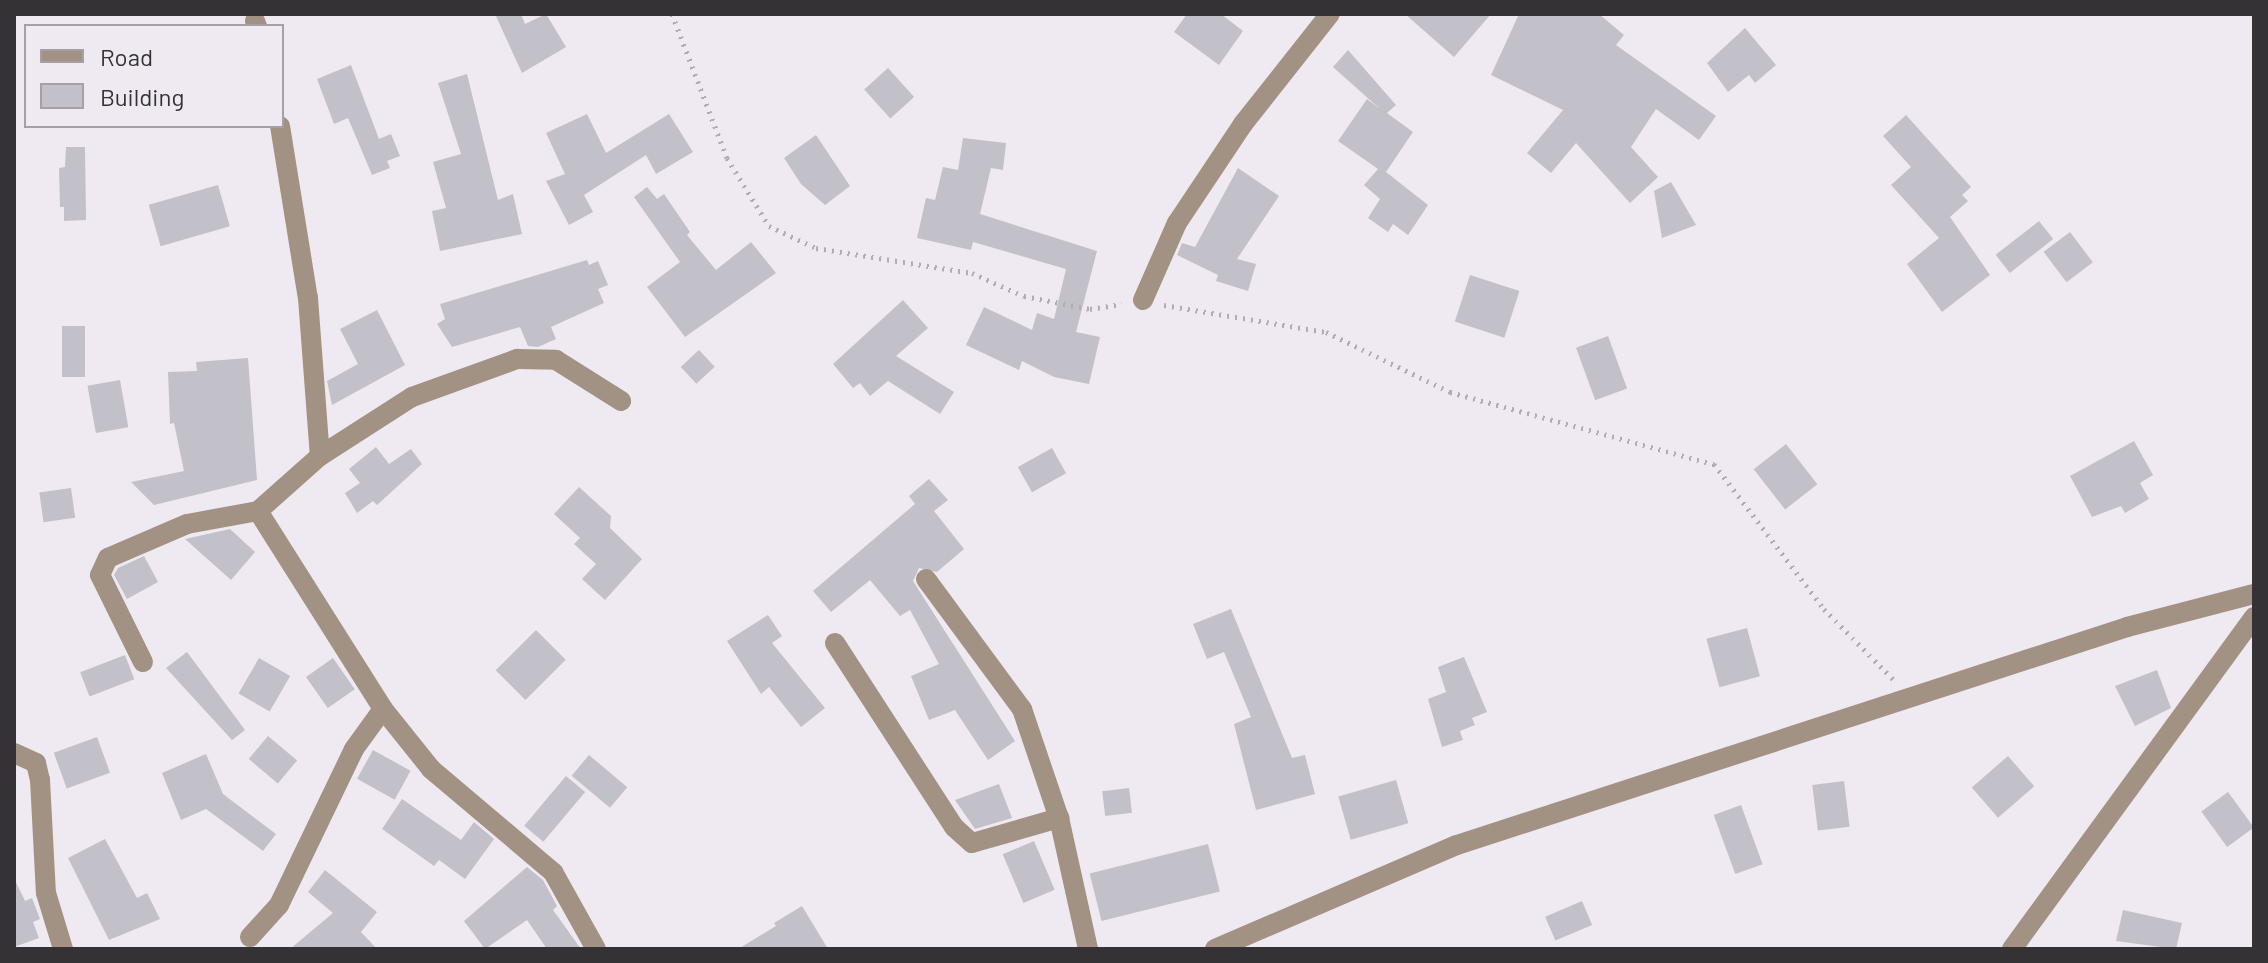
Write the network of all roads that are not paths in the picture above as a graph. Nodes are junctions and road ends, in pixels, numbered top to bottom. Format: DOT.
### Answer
graph roads {
  1 [pos="1330,14"];
  2 [pos="280,128"];
  3 [pos="1143,300"];
  4 [pos="621,401"];
  5 [pos="320,456"];
  6 [pos="258,511"];
  7 [pos="926,579"];
  8 [pos="2254,594"];
  9 [pos="2254,617"];
  10 [pos="835,643"];
  11 [pos="143,662"];
  12 [pos="383,709"];
  13 [pos="14,753"];
  14 [pos="1059,818"];
  15 [pos="250,937"];
  16 [pos="63,949"];
  17 [pos="596,949"];
  18 [pos="1088,949"];
  19 [pos="1215,949"];
  20 [pos="2012,949"];
  1 -- 3 [label="street"];
  2 -- 5 [label="street"];
  4 -- 5 [label="street"];
  5 -- 6 [label="street"];
  6 -- 11 [label="street"];
  6 -- 12 [label="street"];
  7 -- 14 [label="street"];
  8 -- 19 [label="street"];
  9 -- 20 [label="street"];
  10 -- 14 [label="street"];
  12 -- 15 [label="street"];
  12 -- 17 [label="street"];
  13 -- 16 [label="street"];
  14 -- 18 [label="street"];
}
